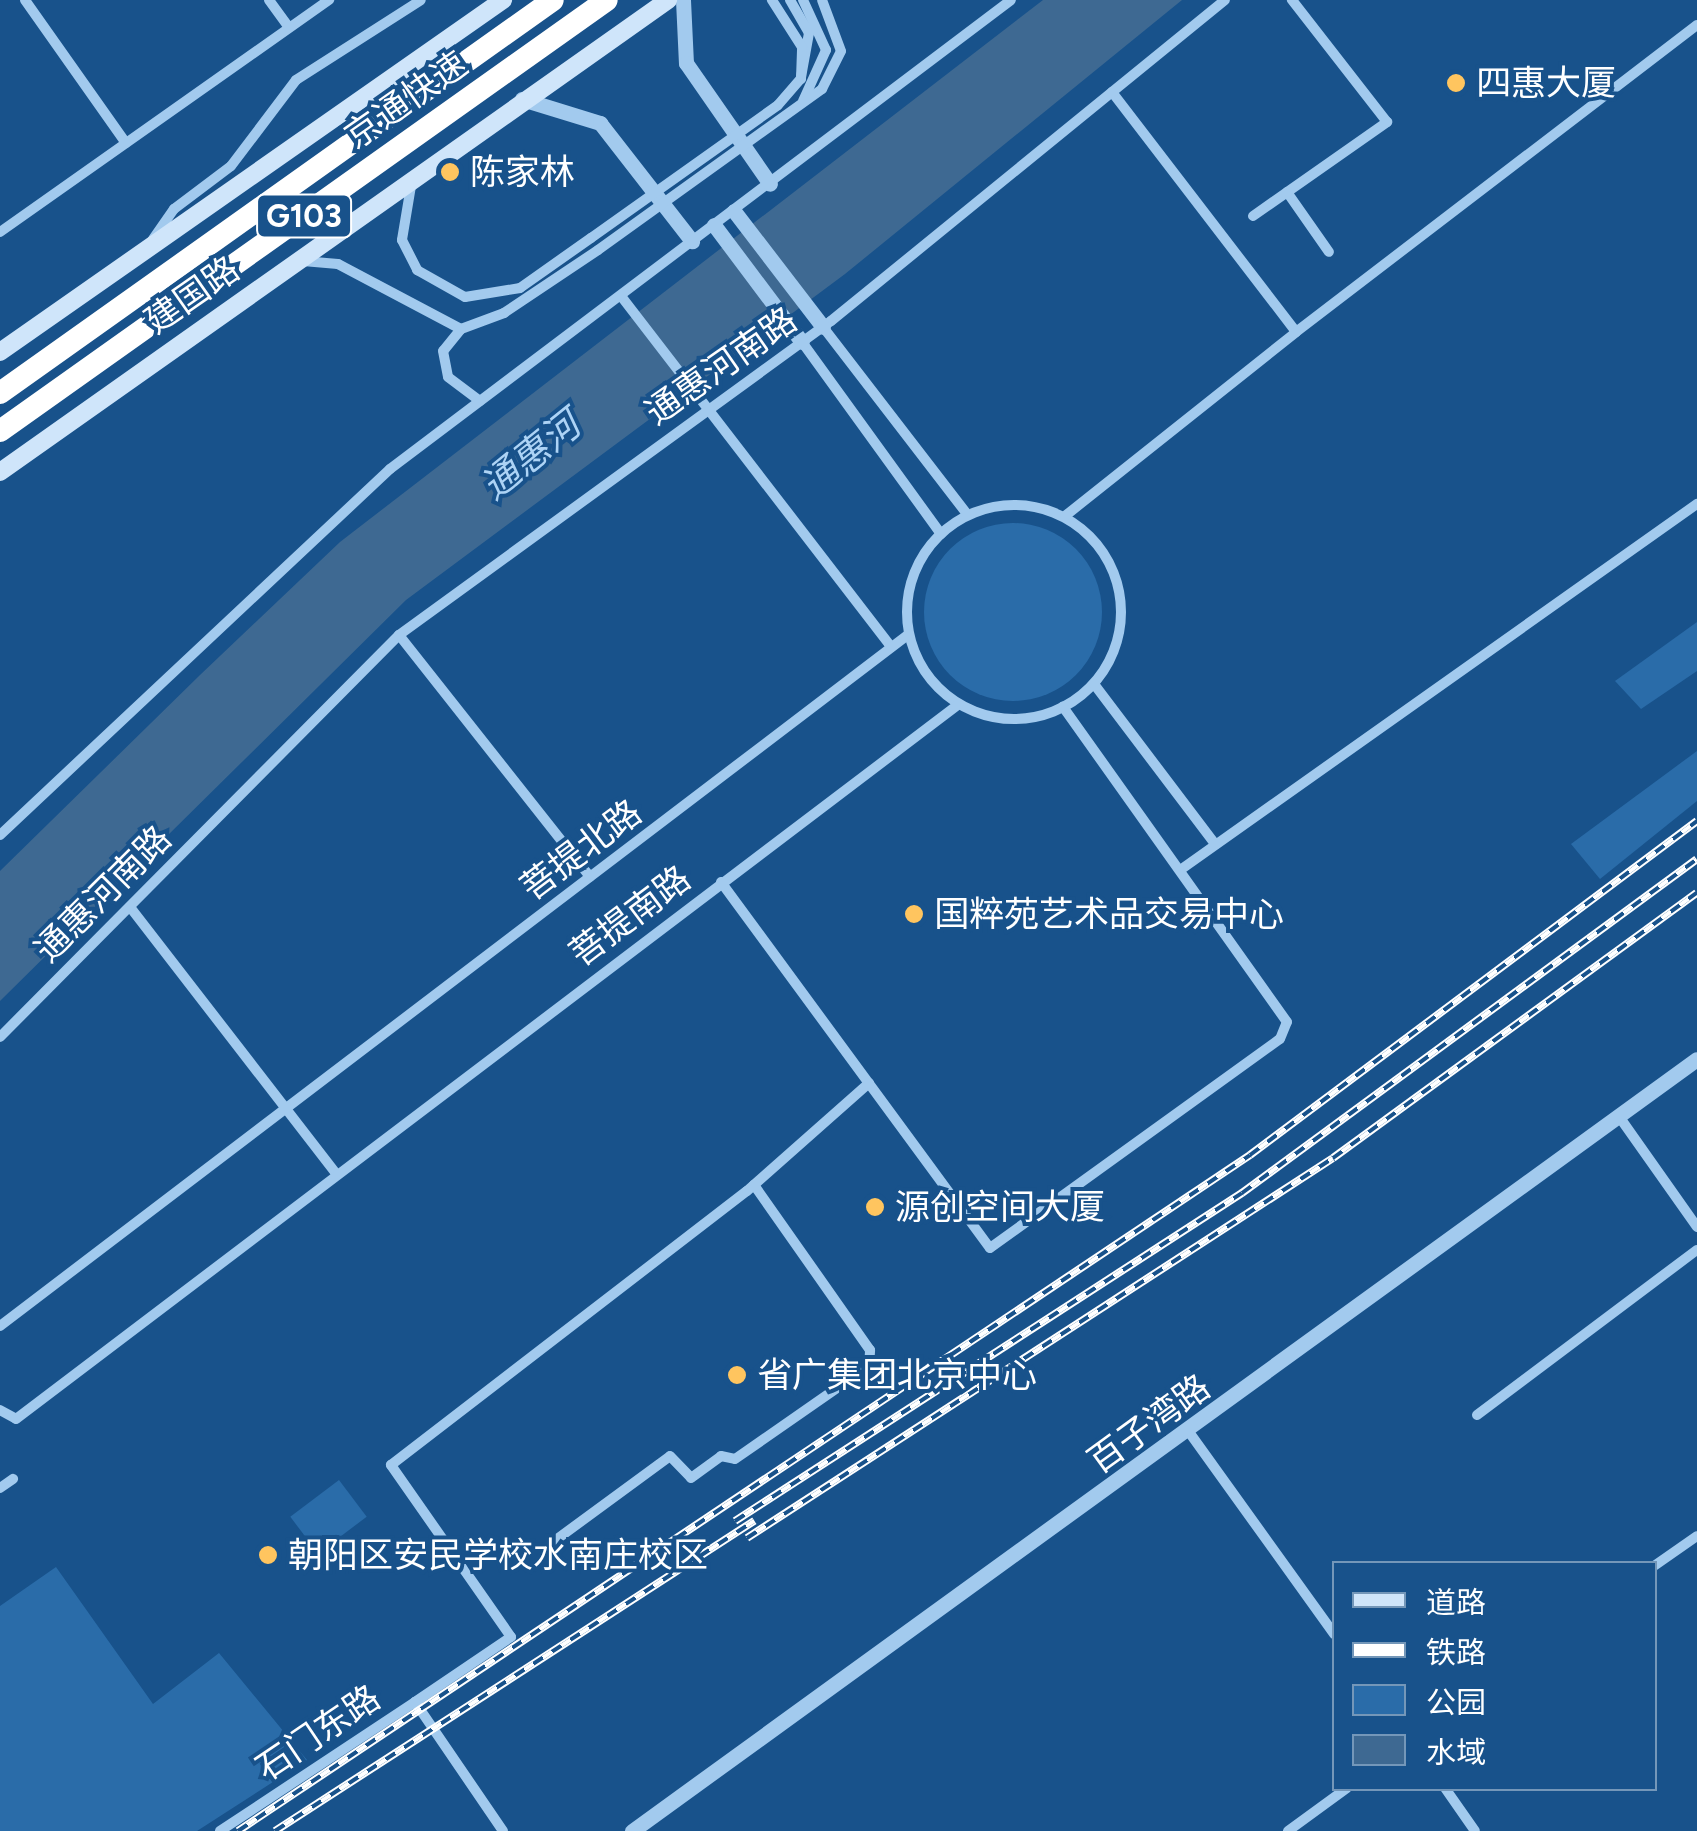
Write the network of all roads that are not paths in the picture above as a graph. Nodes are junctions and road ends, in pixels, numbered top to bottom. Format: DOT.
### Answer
graph roads {
  1 [pos="25,0"];
  2 [pos="270,0"];
  3 [pos="329,0"];
  4 [pos="421,0"];
  5 [pos="503,0"];
  6 [pos="553,0"];
  7 [pos="608,0"];
  8 [pos="668,0"];
  9 [pos="683,0"];
  10 [pos="772,0"];
  11 [pos="790,0"];
  12 [pos="803,0"];
  13 [pos="822,0"];
  14 [pos="1011,0"];
  15 [pos="1225,0"];
  16 [pos="1292,0"];
  17 [pos="1697,25"];
  18 [pos="290,28"];
  19 [pos="800,79"];
  20 [pos="1112,92"];
  21 [pos="522,99"];
  22 [pos="799,106"];
  23 [pos="126,143"];
  24 [pos="413,176"];
  25 [pos="770,184"];
  26 [pos="1287,192"];
  27 [pos="734,210"];
  28 [pos="1253,216"];
  29 [pos="714,225"];
  30 [pos="0,232"];
  31 [pos="692,242"];
  32 [pos="144,252"];
  33 [pos="1329,252"];
  34 [pos="298,260"];
  35 [pos="621,296"];
  36 [pos="823,327"];
  37 [pos="461,329"];
  38 [pos="1296,332"];
  39 [pos="802,342"];
  40 [pos="0,352"];
  41 [pos="0,393"];
  42 [pos="480,401"];
  43 [pos="710,406"];
  44 [pos="0,431"];
  45 [pos="0,472"];
  46 [pos="1697,504"];
  47 [pos="968,514"];
  48 [pos="1064,516"];
  49 [pos="941,534"];
  50 [pos="909,634"];
  51 [pos="399,635"];
  52 [pos="891,647"];
  53 [pos="1094,684"];
  54 [pos="958,704"];
  55 [pos="1064,707"];
  56 [pos="0,835"];
  57 [pos="1215,844"];
  58 [pos="1182,868"];
  59 [pos="590,877"];
  60 [pos="721,882"];
  61 [pos="130,906"];
  62 [pos="0,1037"];
  63 [pos="1697,1059"];
  64 [pos="869,1083"];
  65 [pos="286,1109"];
  66 [pos="1618,1116"];
  67 [pos="334,1172"];
  68 [pos="754,1185"];
  69 [pos="1697,1227"];
  70 [pos="1697,1250"];
  71 [pos="0,1326"];
  72 [pos="0,1410"];
  73 [pos="1477,1415"];
  74 [pos="1190,1432"];
  75 [pos="13,1479"];
  76 [pos="0,1488"];
  77 [pos="1697,1536"];
  78 [pos="553,1542"];
  79 [pos="1657,1564"];
  80 [pos="1332,1631"];
  81 [pos="415,1702"];
  82 [pos="1344,1791"];
  83 [pos="1447,1791"];
  84 [pos="220,1831"];
  85 [pos="502,1831"];
  86 [pos="632,1831"];
  87 [pos="1288,1831"];
  88 [pos="1475,1831"];
  1 -- 23 [label="street, bridge"];
  2 -- 18 [label="street, bridge"];
  3 -- 18 [label="street"];
  4 -- 32 [label="street"];
  5 -- 32 [label="main road, 建国路"];
  6 -- 41 [label="highway, 京通快速 / G103"];
  7 -- 44 [label="highway, 京通快速 / G103"];
  8 -- 21 [label="main road, 建国路"];
  9 -- 25 [label="street"];
  10 -- 19 [label="street, bridge"];
  11 -- 19 [label="street, bridge"];
  12 -- 22 [label="street"];
  13 -- 22 [label="street, bridge"];
  14 -- 25 [label="street"];
  15 -- 20 [label="street, 通惠河南路"];
  16 -- 26 [label="street"];
  17 -- 38 [label="street"];
  18 -- 23 [label="street"];
  19 -- 24 [label="street, bridge"];
  20 -- 36 [label="street, 通惠河南路"];
  20 -- 38 [label="street"];
  21 -- 24 [label="main road, 建国路"];
  21 -- 31 [label="street"];
  22 -- 37 [label="street, bridge"];
  23 -- 30 [label="street"];
  24 -- 34 [label="main road, 建国路"];
  25 -- 27 [label="street"];
  26 -- 28 [label="street"];
  26 -- 33 [label="street"];
  27 -- 29 [label="street"];
  27 -- 36 [label="street"];
  29 -- 31 [label="street"];
  29 -- 39 [label="street"];
  31 -- 35 [label="street"];
  32 -- 40 [label="main road, 建国路"];
  34 -- 37 [label="street"];
  34 -- 45 [label="main road, 建国路"];
  35 -- 42 [label="street"];
  35 -- 43 [label="street"];
  36 -- 39 [label="street, 通惠河南路"];
  36 -- 47 [label="street"];
  37 -- 42 [label="street"];
  38 -- 48 [label="street"];
  39 -- 43 [label="street, 通惠河南路"];
  39 -- 49 [label="street"];
  42 -- 56 [label="street"];
  43 -- 51 [label="street, 通惠河南路"];
  43 -- 52 [label="street"];
  46 -- 57 [label="street"];
  47 -- 48 [label="street"];
  47 -- 49 [label="street"];
  48 -- 53 [label="street"];
  49 -- 50 [label="street"];
  50 -- 52 [label="street, 菩提北路"];
  50 -- 54 [label="street"];
  51 -- 59 [label="street"];
  51 -- 61 [label="street, 通惠河南路"];
  52 -- 59 [label="street, 菩提北路"];
  53 -- 55 [label="street"];
  53 -- 57 [label="street"];
  54 -- 55 [label="street"];
  54 -- 60 [label="street, 菩提南路"];
  55 -- 58 [label="street"];
  57 -- 58 [label="street"];
  58 -- 64 [label="street"];
  59 -- 65 [label="street, 菩提北路"];
  60 -- 64 [label="street"];
  60 -- 67 [label="street, 菩提南路"];
  61 -- 62 [label="street, 通惠河南路"];
  61 -- 65 [label="street"];
  63 -- 66 [label="street, 百子湾路"];
  64 -- 68 [label="street"];
  65 -- 67 [label="street"];
  65 -- 71 [label="street, 菩提北路"];
  66 -- 69 [label="street"];
  66 -- 74 [label="street, 百子湾路"];
  67 -- 72 [label="street, 菩提南路"];
  68 -- 78 [label="street"];
  68 -- 81 [label="street"];
  70 -- 73 [label="street"];
  74 -- 80 [label="street"];
  74 -- 86 [label="street, 百子湾路"];
  75 -- 76 [label="street"];
  77 -- 79 [label="street"];
  81 -- 84 [label="street, 石门东路"];
  81 -- 85 [label="street, 石门东路"];
  82 -- 87 [label="street"];
  83 -- 88 [label="street"];
}
